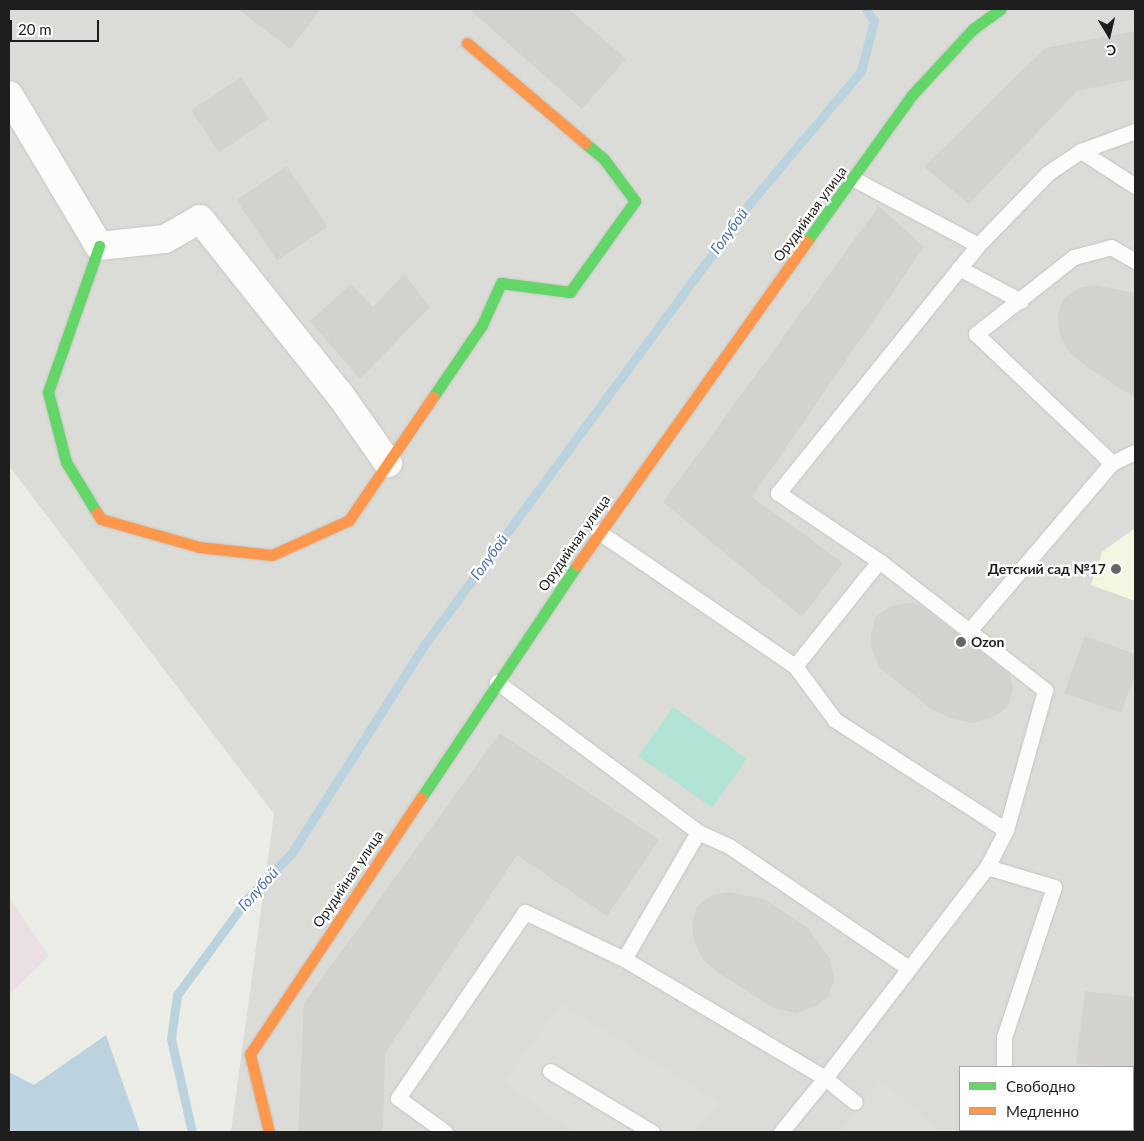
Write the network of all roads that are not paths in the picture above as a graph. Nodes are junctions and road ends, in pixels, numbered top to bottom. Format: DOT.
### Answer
graph roads {
  1 [pos="1001,9"];
  2 [pos="467,43"];
  3 [pos="9,95"];
  4 [pos="1135,131"];
  5 [pos="1081,151"];
  6 [pos="854,179"];
  7 [pos="1135,186"];
  8 [pos="978,245"];
  9 [pos="99,246"];
  10 [pos="1135,261"];
  11 [pos="959,268"];
  12 [pos="1021,301"];
  13 [pos="1135,452"];
  14 [pos="388,463"];
  15 [pos="1112,463"];
  16 [pos="599,532"];
  17 [pos="879,561"];
  18 [pos="968,632"];
  19 [pos="795,666"];
  20 [pos="497,682"];
  21 [pos="1006,830"];
  22 [pos="698,832"];
  23 [pos="987,867"];
  24 [pos="624,959"];
  25 [pos="907,967"];
  26 [pos="1004,1066"];
  27 [pos="550,1071"];
  28 [pos="825,1078"];
  29 [pos="855,1102"];
  30 [pos="269,1132"];
  31 [pos="445,1132"];
  32 [pos="652,1132"];
  33 [pos="781,1132"];
  1 -- 6 [label="street, Орудийная улица"];
  2 -- 14 [label="street"];
  3 -- 9 [label="street"];
  4 -- 5 [label="lane"];
  5 -- 7 [label="lane"];
  5 -- 8 [label="lane"];
  6 -- 8 [label="lane"];
  6 -- 16 [label="street, Орудийная улица"];
  8 -- 11 [label="lane"];
  9 -- 14 [label="street"];
  9 -- 14 [label="street"];
  10 -- 12 [label="lane"];
  11 -- 12 [label="lane"];
  11 -- 17 [label="lane"];
  12 -- 15 [label="lane"];
  13 -- 15 [label="lane"];
  15 -- 18 [label="lane"];
  16 -- 19 [label="lane"];
  16 -- 20 [label="street, Орудийная улица"];
  17 -- 18 [label="lane"];
  17 -- 19 [label="lane"];
  18 -- 21 [label="lane"];
  19 -- 21 [label="lane"];
  20 -- 22 [label="lane"];
  20 -- 30 [label="street, Орудийная улица"];
  21 -- 23 [label="lane"];
  22 -- 24 [label="lane"];
  22 -- 25 [label="lane"];
  23 -- 25 [label="lane"];
  23 -- 26 [label="lane"];
  24 -- 28 [label="lane"];
  24 -- 31 [label="lane"];
  25 -- 28 [label="lane"];
  27 -- 32 [label="lane"];
  28 -- 29 [label="lane"];
  28 -- 33 [label="lane"];
}
